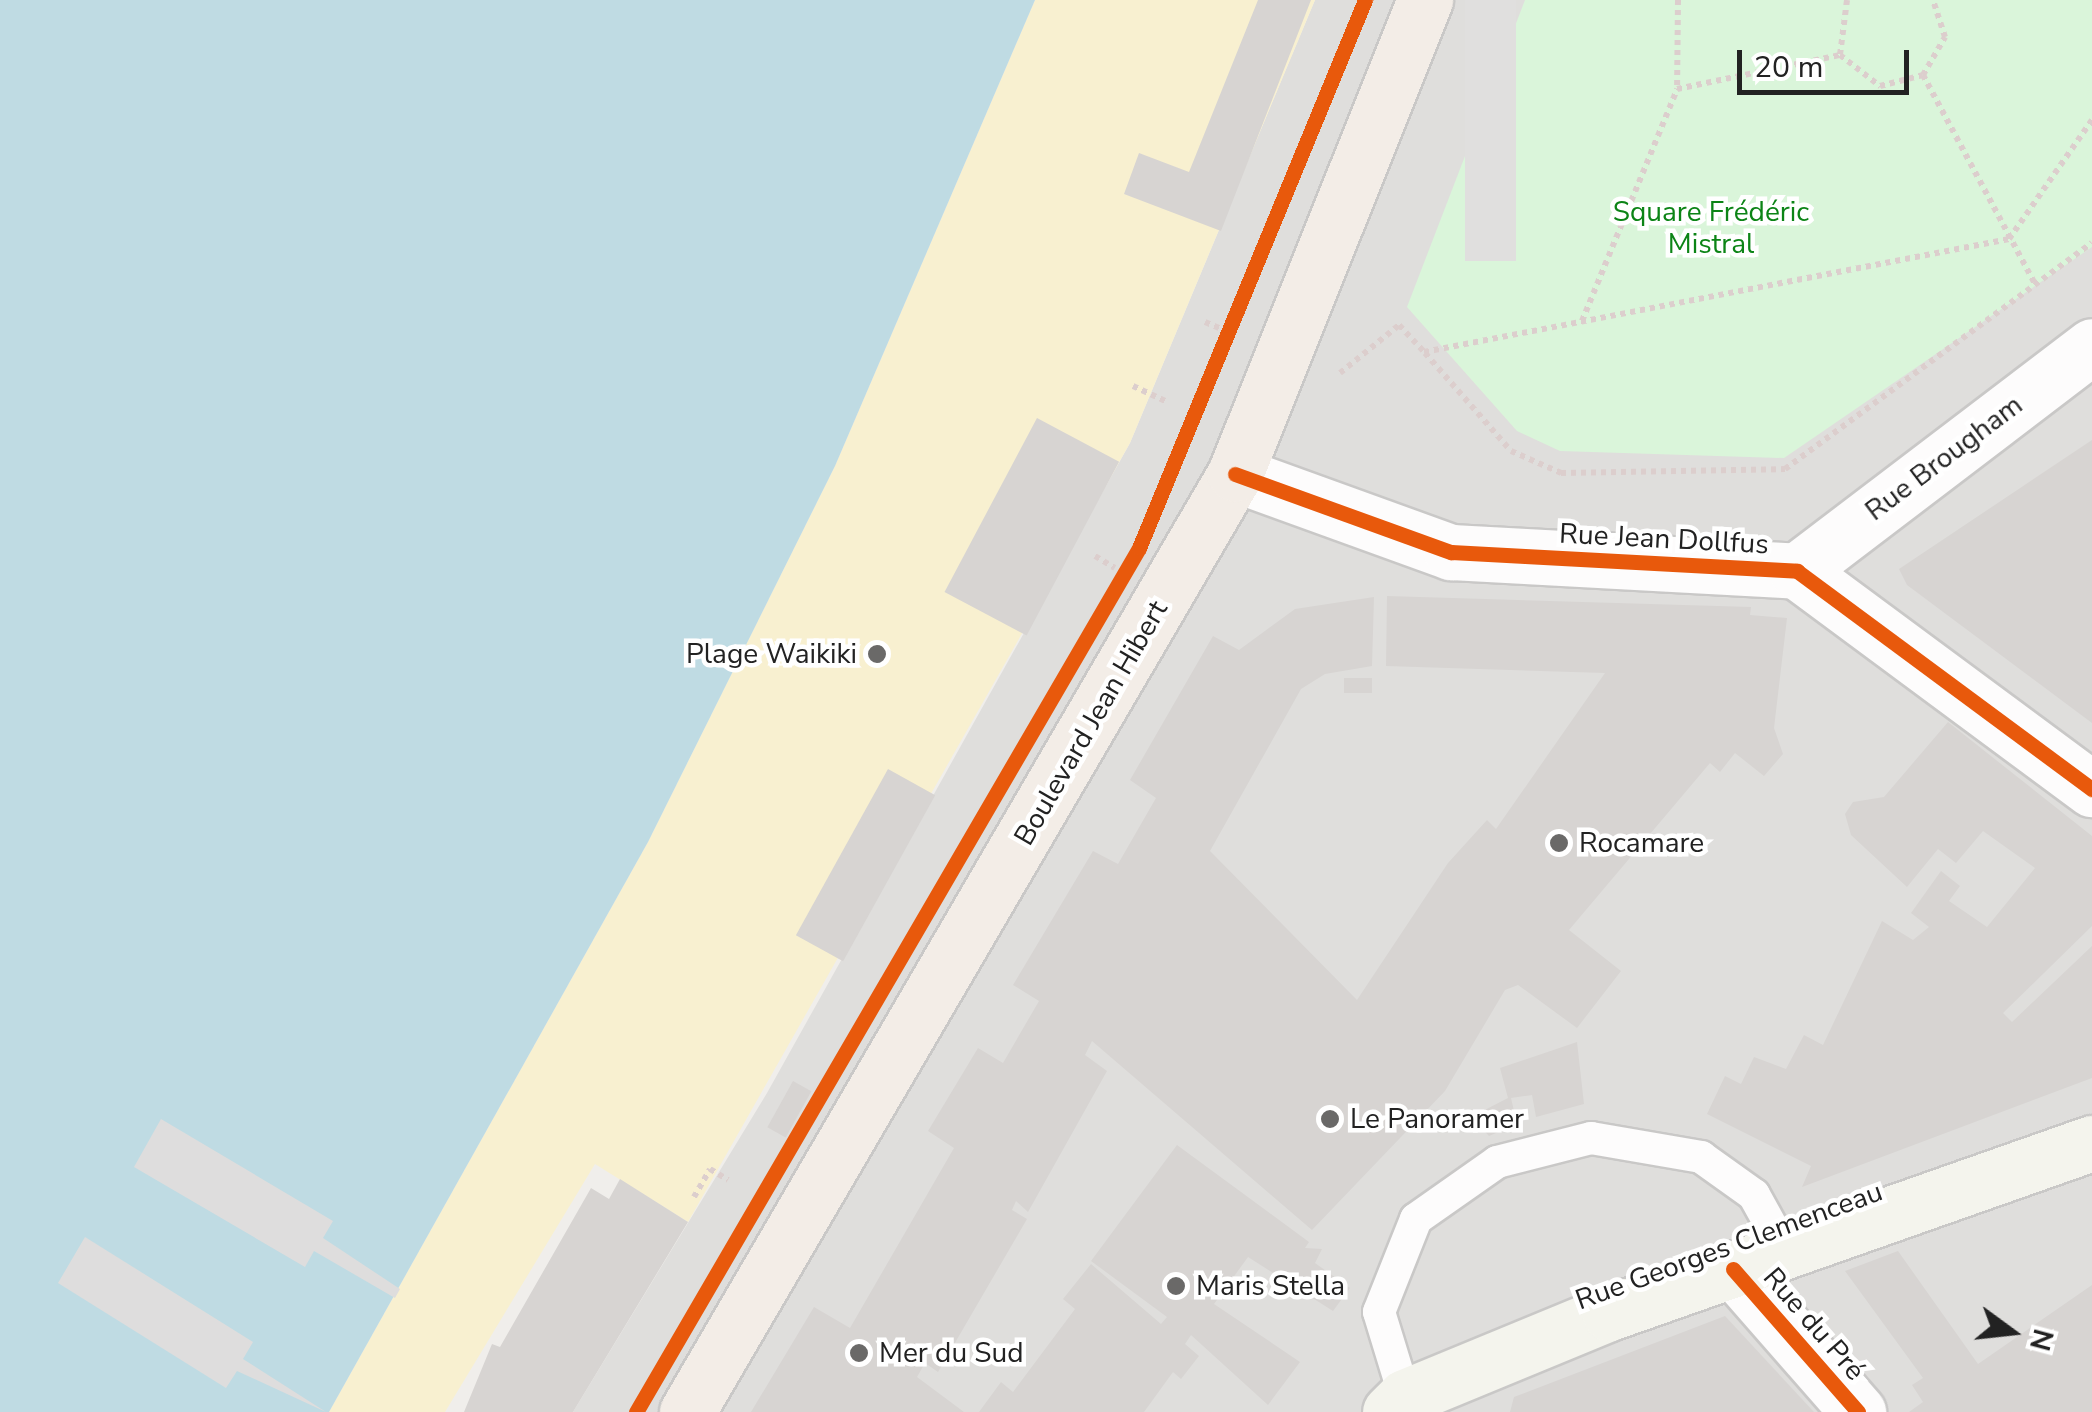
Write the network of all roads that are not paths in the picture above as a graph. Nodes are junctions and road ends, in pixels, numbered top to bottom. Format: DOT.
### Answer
graph roads {
  1 [pos="1425,0"];
  2 [pos="2092,346"];
  3 [pos="1235,474"];
  4 [pos="1797,571"];
  5 [pos="2092,790"];
  6 [pos="2092,1143"];
  7 [pos="1785,1251"];
  8 [pos="1733,1269"];
  9 [pos="1398,1404"];
  10 [pos="688,1412"];
  11 [pos="1858,1412"];
  1 -- 3 [label="main road, Boulevard Jean Hibert"];
  2 -- 4 [label="street, Rue Brougham"];
  3 -- 4 [label="street, Rue Jean Dollfus"];
  3 -- 10 [label="main road, Boulevard Jean Hibert"];
  4 -- 5 [label="street, Rue Jean Dollfus"];
  6 -- 7 [label="main road, Rue Georges Clemenceau"];
  7 -- 8 [label="main road, Rue Georges Clemenceau"];
  7 -- 9 [label="lane"];
  8 -- 9 [label="main road, Rue Georges Clemenceau"];
  8 -- 11 [label="street, Rue du Pré"];
}
